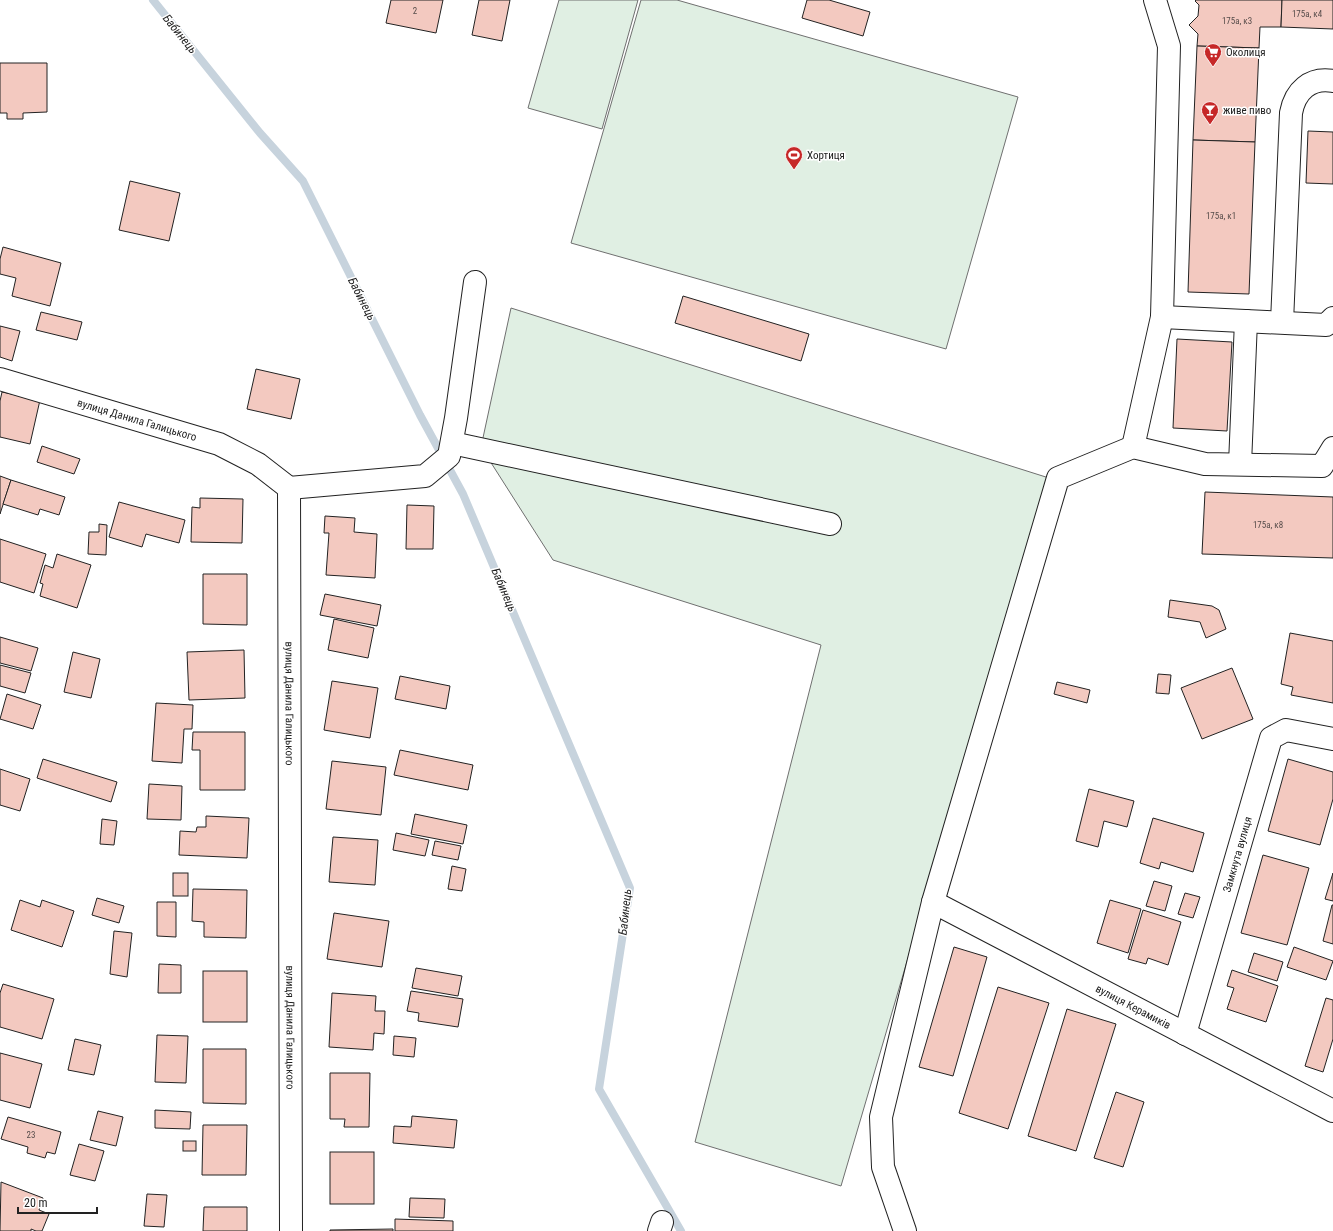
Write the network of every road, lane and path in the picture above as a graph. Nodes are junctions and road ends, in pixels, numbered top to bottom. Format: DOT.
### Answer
graph roads {
  1 [pos="1156,0"];
  2 [pos="1333,81"];
  3 [pos="475,282"];
  4 [pos="1162,317"];
  5 [pos="1333,318"];
  6 [pos="1246,321"];
  7 [pos="1282,322"];
  8 [pos="0,379"];
  9 [pos="1133,447"];
  10 [pos="1333,448"];
  11 [pos="450,450"];
  12 [pos="1240,464"];
  13 [pos="289,488"];
  14 [pos="830,524"];
  15 [pos="1333,740"];
  16 [pos="933,902"];
  17 [pos="1185,1034"];
  18 [pos="1333,1111"];
  19 [pos="291,1231"];
  20 [pos="905,1231"];
  1 -- 4 [label="street"];
  2 -- 7 [label="street"];
  3 -- 11 [label="street"];
  4 -- 6 [label="street"];
  4 -- 9 [label="street"];
  5 -- 7 [label="street"];
  6 -- 7 [label="street"];
  6 -- 12 [label="street"];
  8 -- 13 [label="street, вулиця Данила Галицького"];
  9 -- 12 [label="street"];
  9 -- 16 [label="street"];
  10 -- 12 [label="street"];
  11 -- 13 [label="street"];
  11 -- 14 [label="street"];
  13 -- 19 [label="street, вулиця Данила Галицького"];
  15 -- 17 [label="street, Замкнута вулиця"];
  16 -- 17 [label="street, вулиця Керамиків"];
  16 -- 20 [label="street"];
  17 -- 18 [label="street, вулиця Керамиків"];
}
